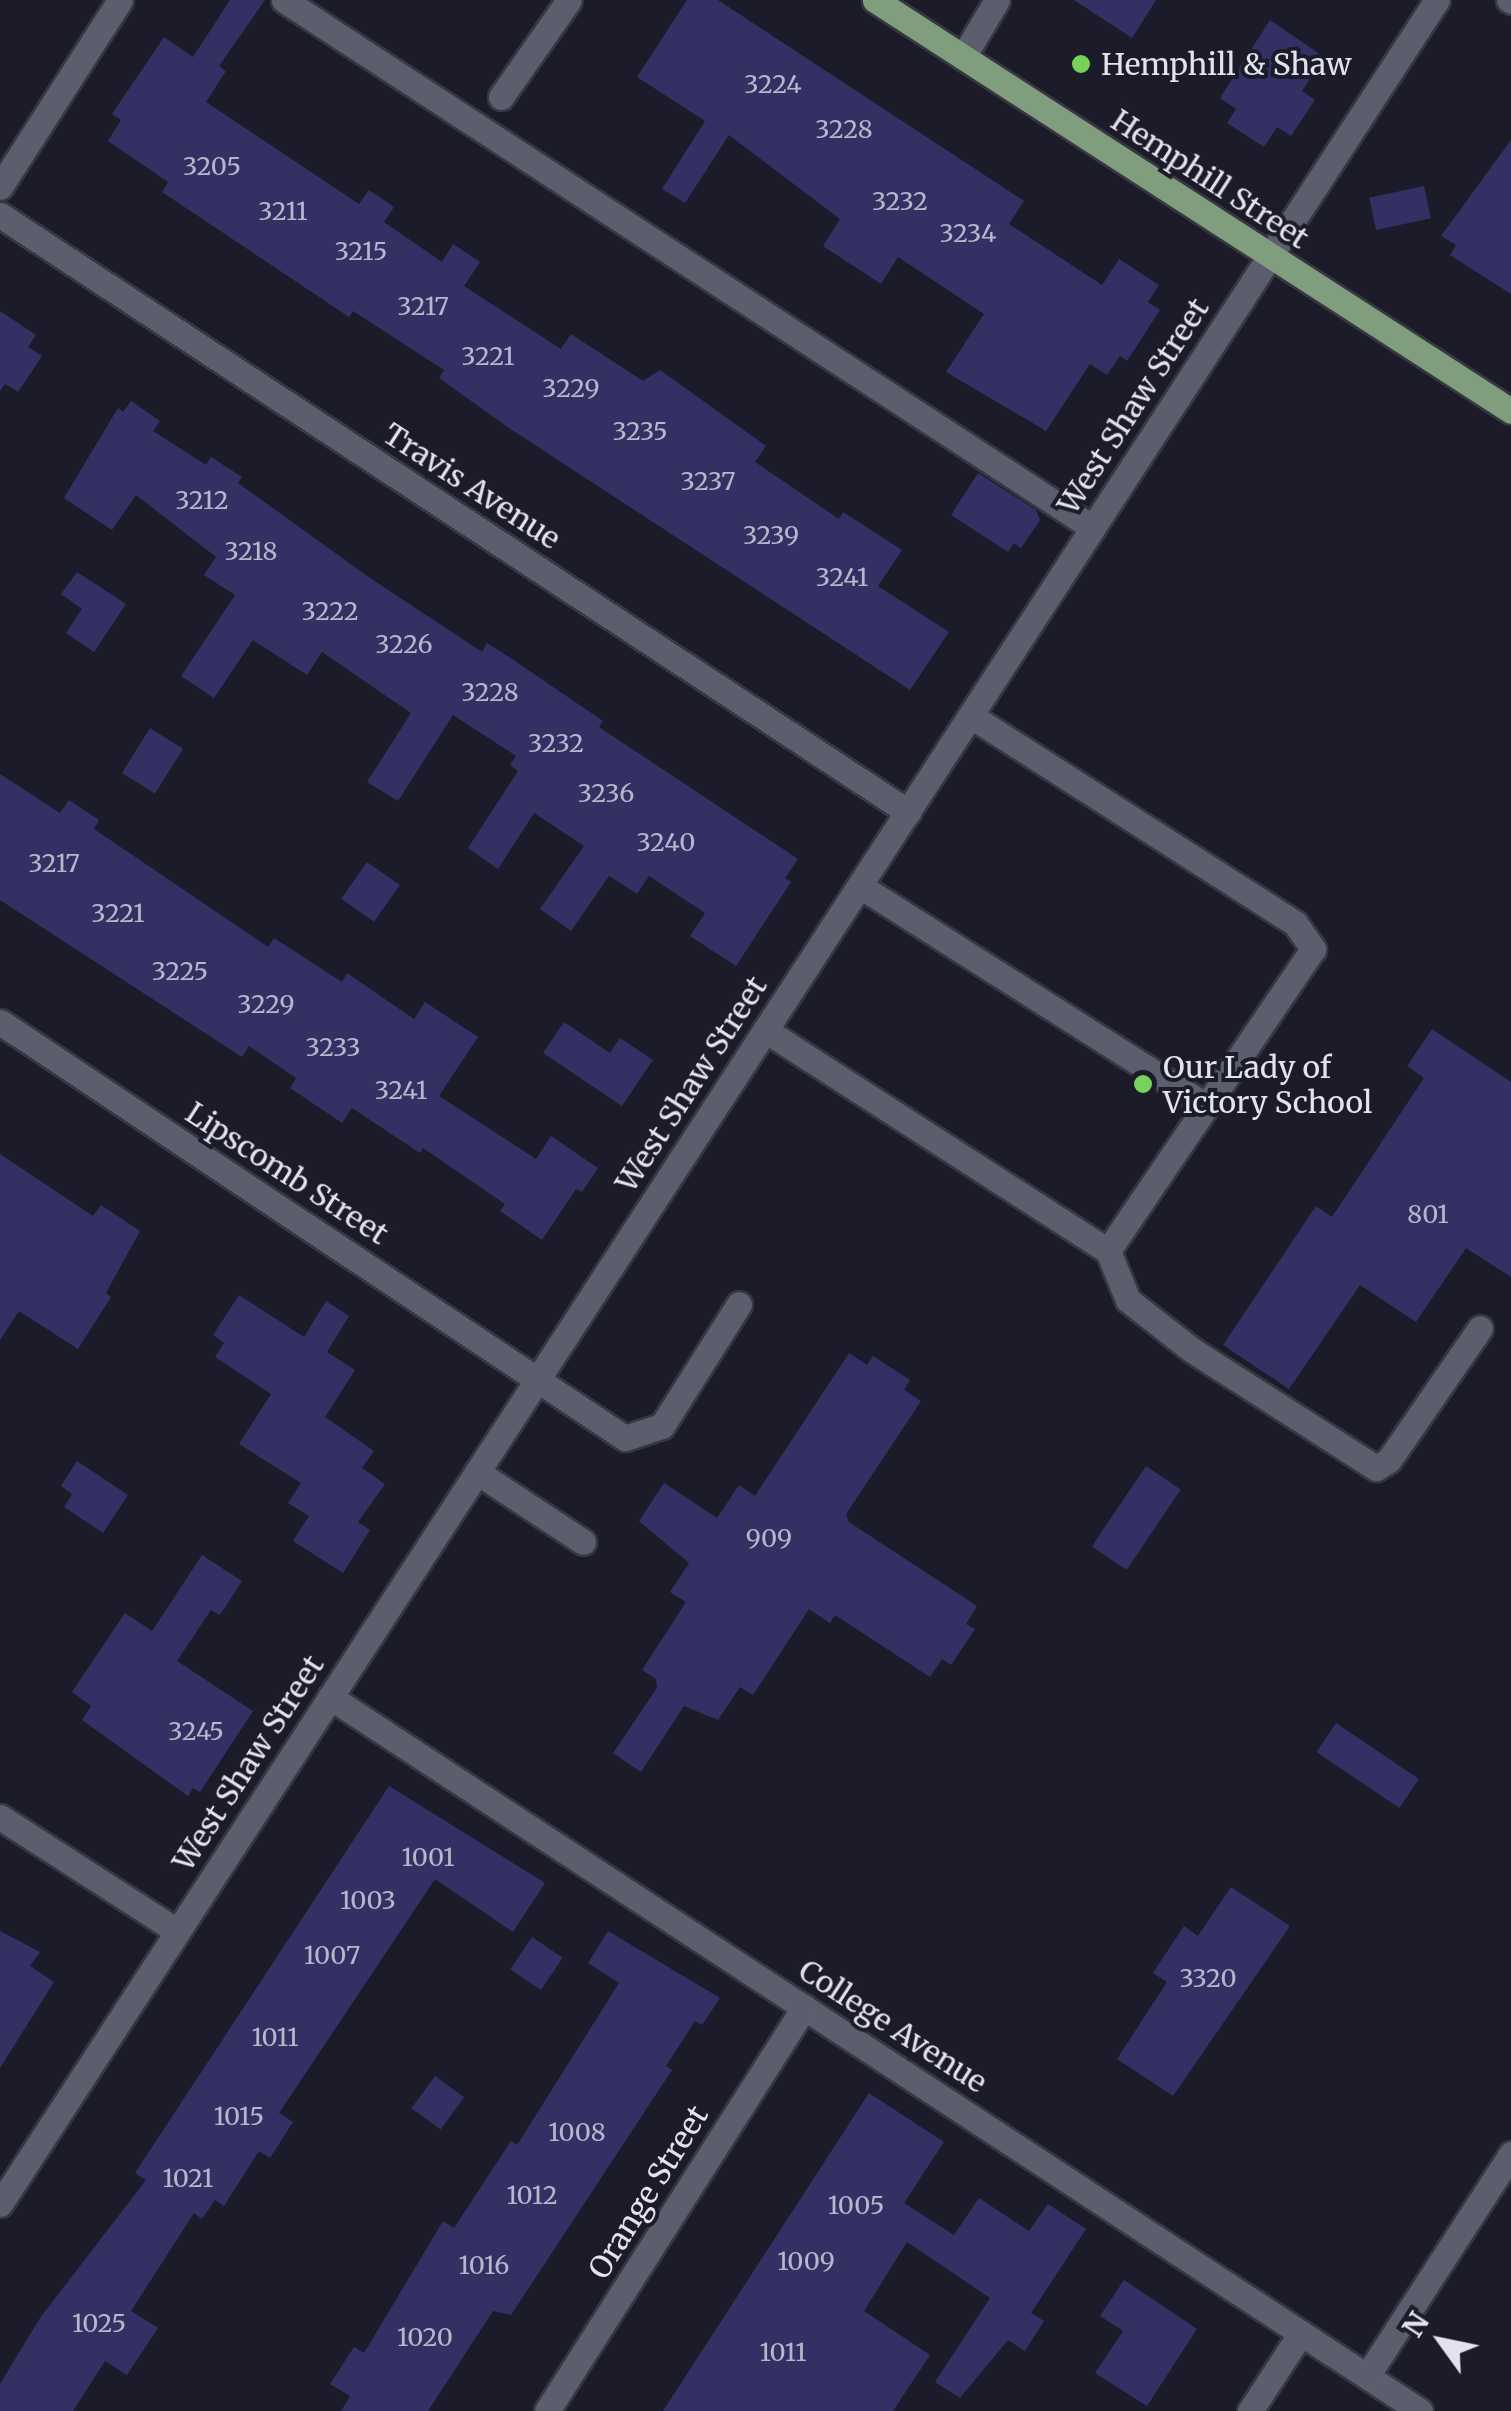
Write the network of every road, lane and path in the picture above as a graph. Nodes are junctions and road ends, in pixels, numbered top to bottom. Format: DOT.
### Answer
graph roads {
  1 [pos="120,0"];
  2 [pos="284,0"];
  3 [pos="570,0"];
  4 [pos="997,0"];
  5 [pos="1436,0"];
  6 [pos="878,1"];
  7 [pos="963,57"];
  8 [pos="501,98"];
  9 [pos="0,186"];
  10 [pos="0,215"];
  11 [pos="1270,256"];
  12 [pos="1511,411"];
  13 [pos="1093,528"];
  14 [pos="971,716"];
  15 [pos="908,812"];
  16 [pos="860,886"];
  17 [pos="0,1022"];
  18 [pos="766,1030"];
  19 [pos="1202,1104"];
  20 [pos="1108,1250"];
  21 [pos="739,1304"];
  22 [pos="1480,1328"];
  23 [pos="538,1378"];
  24 [pos="477,1472"];
  25 [pos="582,1542"];
  26 [pos="330,1696"];
  27 [pos="0,1817"];
  28 [pos="177,1930"];
  29 [pos="804,2007"];
  30 [pos="1511,2154"];
  31 [pos="0,2204"];
  32 [pos="1302,2333"];
  33 [pos="1367,2376"];
  34 [pos="547,2411"];
  35 [pos="1250,2411"];
  36 [pos="1420,2411"];
  1 -- 9 [label="street"];
  2 -- 13 [label="street"];
  3 -- 8 [label="street"];
  4 -- 7 [label="street"];
  5 -- 11 [label="street, West Shaw Street"];
  6 -- 7 [label="main road, Hemphill Street"];
  7 -- 11 [label="main road, Hemphill Street"];
  10 -- 15 [label="street, Travis Avenue"];
  11 -- 12 [label="main road, Hemphill Street"];
  11 -- 13 [label="street, West Shaw Street"];
  13 -- 14 [label="street, West Shaw Street"];
  14 -- 15 [label="street, West Shaw Street"];
  14 -- 19 [label="street"];
  15 -- 16 [label="street, West Shaw Street"];
  16 -- 18 [label="street, West Shaw Street"];
  16 -- 19 [label="street"];
  17 -- 23 [label="street, Lipscomb Street"];
  18 -- 20 [label="street"];
  18 -- 23 [label="street, West Shaw Street"];
  19 -- 20 [label="street"];
  20 -- 22 [label="street"];
  21 -- 23 [label="street, Lipscomb Street"];
  23 -- 24 [label="street, West Shaw Street"];
  24 -- 25 [label="street"];
  24 -- 26 [label="street, West Shaw Street"];
  26 -- 28 [label="street, West Shaw Street"];
  26 -- 29 [label="street, College Avenue"];
  27 -- 28 [label="street"];
  28 -- 31 [label="street, West Shaw Street"];
  29 -- 32 [label="street, College Avenue"];
  29 -- 34 [label="street, Orange Street"];
  30 -- 33 [label="street"];
  32 -- 33 [label="street, College Avenue"];
  32 -- 35 [label="street"];
  33 -- 36 [label="street, College Avenue"];
}
